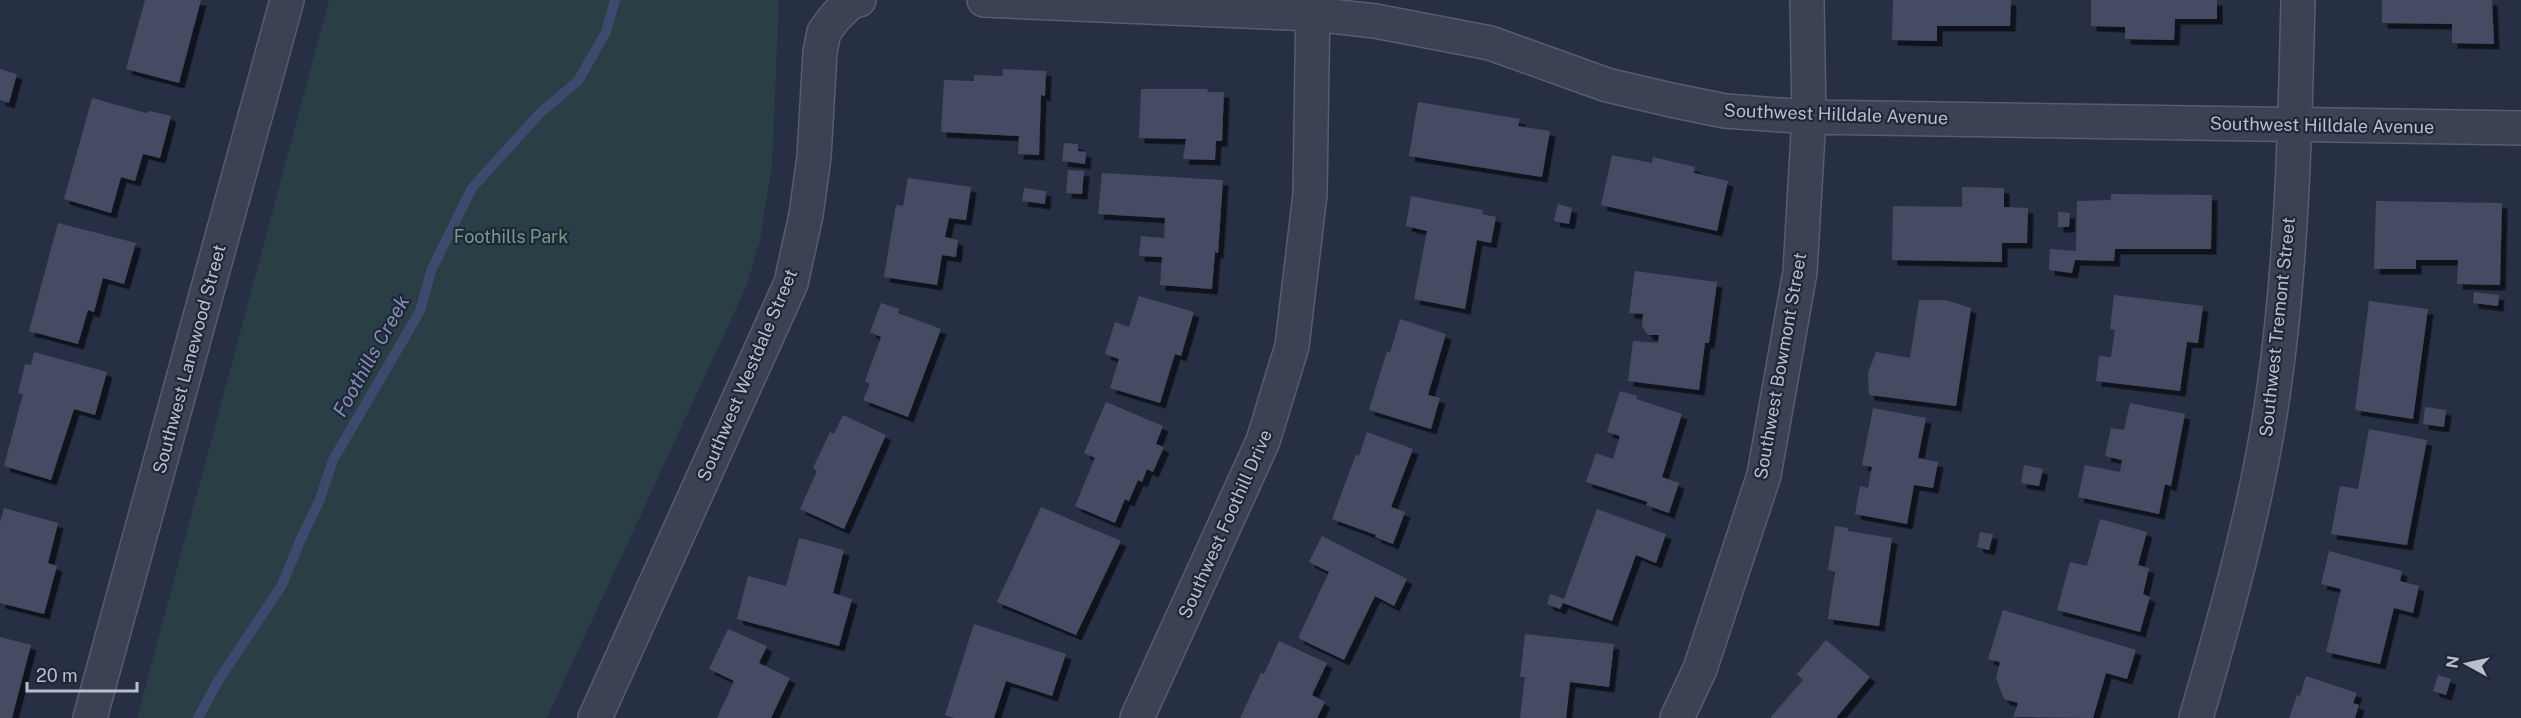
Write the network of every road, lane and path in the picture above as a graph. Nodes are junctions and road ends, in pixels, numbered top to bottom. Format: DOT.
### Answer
graph roads {
  1 [pos="287,0"];
  2 [pos="984,0"];
  3 [pos="1807,0"];
  4 [pos="2298,0"];
  5 [pos="1313,7"];
  6 [pos="848,8"];
  7 [pos="1809,117"];
  8 [pos="2295,125"];
  9 [pos="2521,128"];
  10 [pos="90,718"];
  11 [pos="595,718"];
  12 [pos="1137,718"];
  13 [pos="1677,718"];
  14 [pos="2196,718"];
  1 -- 10 [label="street, Southwest Lanewood Street"];
  2 -- 5 [label="street, Southwest Hilldale Avenue"];
  3 -- 7 [label="street, Southwest Bowmont Street"];
  4 -- 8 [label="street, Southwest Tremont Street"];
  5 -- 7 [label="street, Southwest Hilldale Avenue"];
  5 -- 12 [label="street, Southwest Foothill Drive"];
  6 -- 11 [label="street, Southwest Westdale Street"];
  7 -- 8 [label="street, Southwest Hilldale Avenue"];
  7 -- 13 [label="street, Southwest Bowmont Street"];
  8 -- 9 [label="street, Southwest Hilldale Avenue"];
  8 -- 14 [label="street, Southwest Tremont Street"];
}
